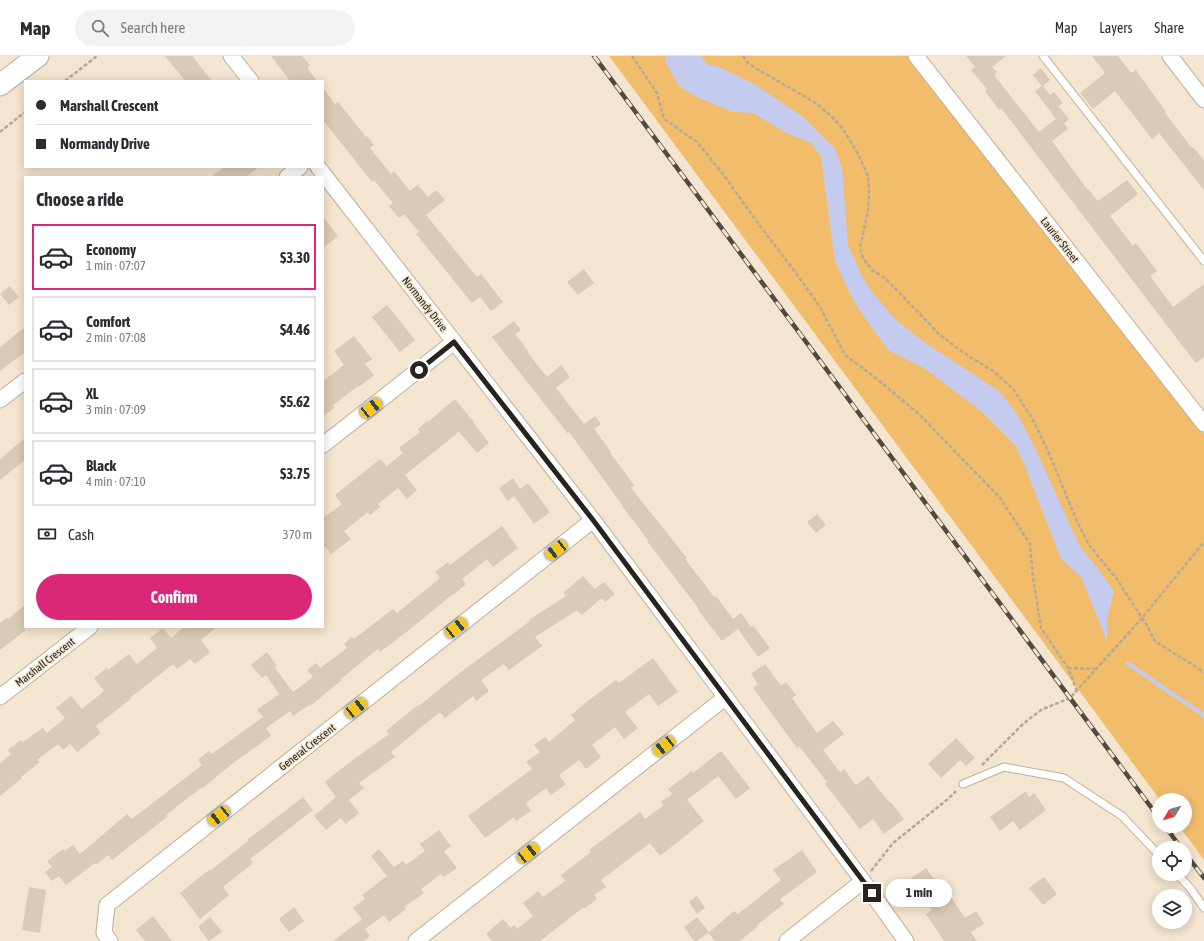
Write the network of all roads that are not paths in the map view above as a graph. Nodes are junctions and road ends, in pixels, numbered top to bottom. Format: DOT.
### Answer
graph roads {
  1 [pos="38,56"];
  2 [pos="231,56"];
  3 [pos="916,56"];
  4 [pos="1043,56"];
  5 [pos="1170,56"];
  6 [pos="250,80"];
  7 [pos="0,85"];
  8 [pos="1204,100"];
  9 [pos="299,168"];
  10 [pos="319,168"];
  11 [pos="288,176"];
  12 [pos="1204,261"];
  13 [pos="454,342"];
  14 [pos="24,382"];
  15 [pos="0,400"];
  16 [pos="1204,424"];
  17 [pos="324,444"];
  18 [pos="593,520"];
  19 [pos="89,628"];
  20 [pos="0,697"];
  21 [pos="726,697"];
  22 [pos="963,784"];
  23 [pos="1152,848"];
  24 [pos="863,881"];
  25 [pos="1184,881"];
  26 [pos="1204,908"];
  27 [pos="110,941"];
  28 [pos="416,941"];
  29 [pos="787,941"];
  30 [pos="906,941"];
  1 -- 7 [label="main road"];
  2 -- 6 [label="street"];
  3 -- 16 [label="street, Laurier Street"];
  4 -- 12 [label="lane"];
  5 -- 8 [label="street"];
  9 -- 11 [label="street"];
  10 -- 13 [label="street, Normandy Drive"];
  13 -- 17 [label="street"];
  13 -- 18 [label="street, Normandy Drive"];
  14 -- 15 [label="street"];
  18 -- 21 [label="street, Normandy Drive"];
  18 -- 27 [label="street, General Crescent"];
  19 -- 20 [label="street, Marshall Crescent"];
  21 -- 24 [label="street, Normandy Drive"];
  21 -- 28 [label="street"];
  22 -- 23 [label="lane"];
  24 -- 29 [label="street"];
  24 -- 30 [label="street, Normandy Drive"];
  25 -- 26 [label="lane"];
}
